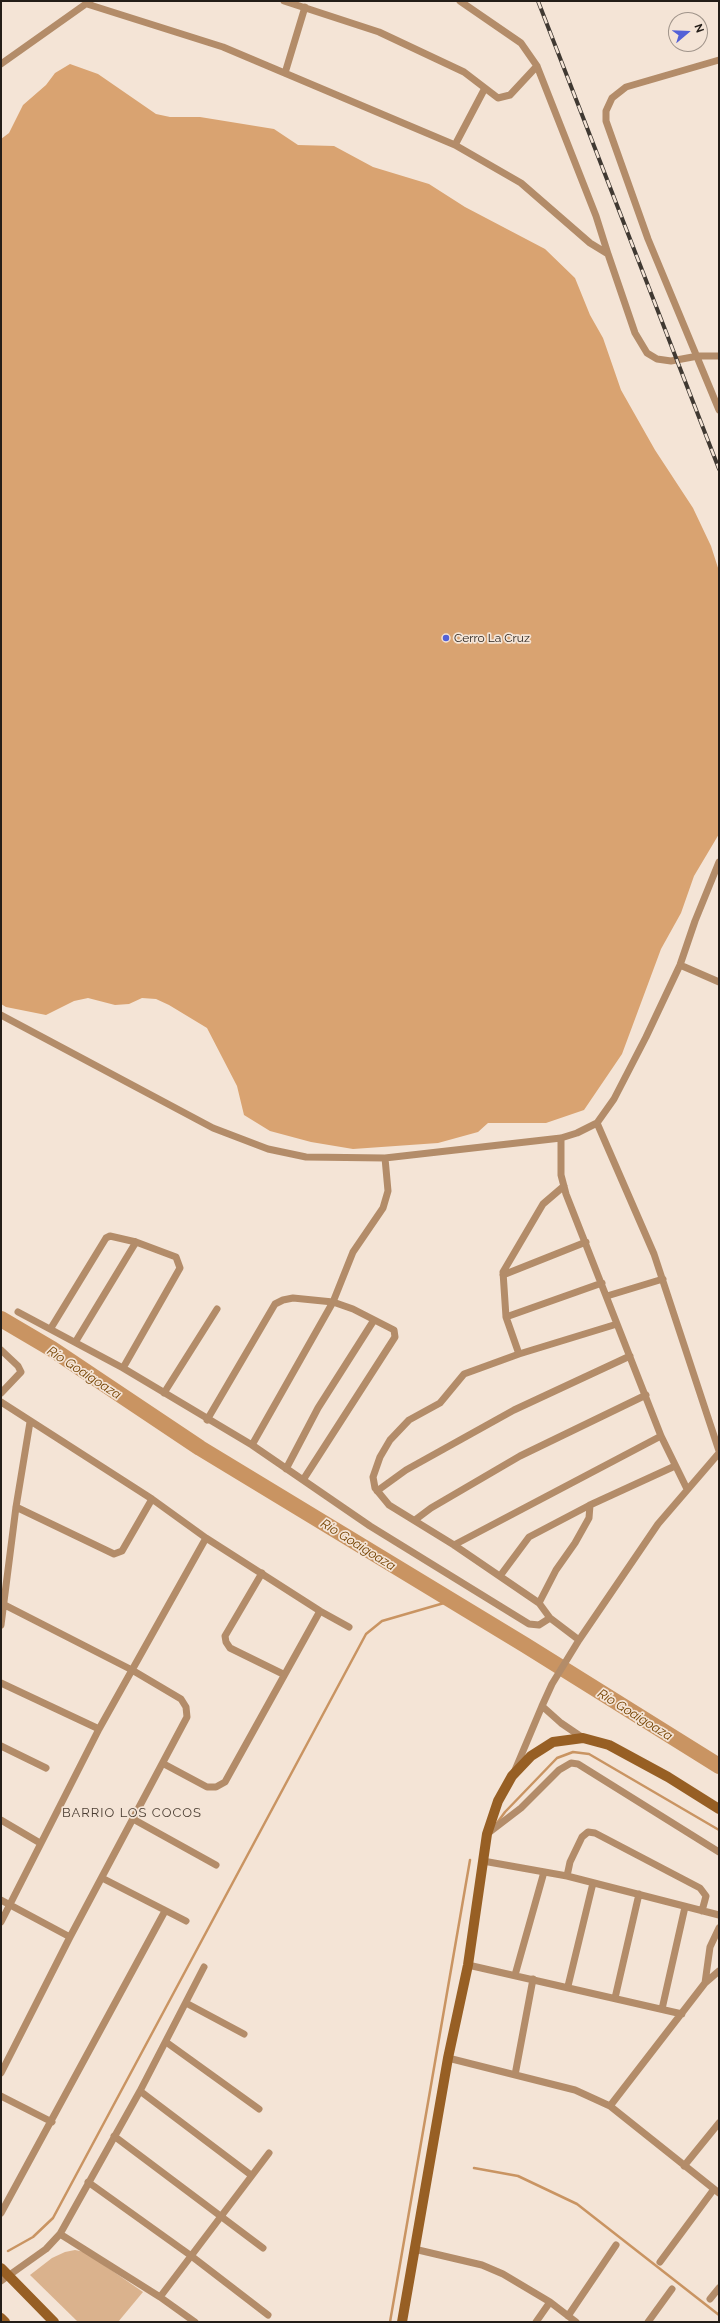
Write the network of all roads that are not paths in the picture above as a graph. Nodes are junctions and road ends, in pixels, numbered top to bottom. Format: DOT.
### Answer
graph roads {
  1 [pos="284,1"];
  2 [pos="460,1"];
  3 [pos="89,2"];
  4 [pos="305,6"];
  5 [pos="719,60"];
  6 [pos="1,64"];
  7 [pos="537,66"];
  8 [pos="285,73"];
  9 [pos="485,88"];
  10 [pos="456,145"];
  11 [pos="608,254"];
  12 [pos="698,356"];
  13 [pos="719,356"];
  14 [pos="719,410"];
  15 [pos="719,862"];
  16 [pos="680,965"];
  17 [pos="719,982"];
  18 [pos="1,1015"];
  19 [pos="597,1124"];
  20 [pos="561,1138"];
  21 [pos="385,1158"];
  22 [pos="564,1186"];
  23 [pos="136,1242"];
  24 [pos="586,1242"];
  25 [pos="503,1275"];
  26 [pos="662,1279"];
  27 [pos="602,1283"];
  28 [pos="607,1296"];
  29 [pos="333,1302"];
  30 [pos="217,1309"];
  31 [pos="18,1312"];
  32 [pos="506,1317"];
  33 [pos="374,1320"];
  34 [pos="617,1324"];
  35 [pos="51,1328"];
  36 [pos="76,1341"];
  37 [pos="1,1350"];
  38 [pos="519,1354"];
  39 [pos="630,1356"];
  40 [pos="123,1368"];
  41 [pos="1,1393"];
  42 [pos="164,1393"];
  43 [pos="646,1395"];
  44 [pos="1,1402"];
  45 [pos="207,1420"];
  46 [pos="30,1422"];
  47 [pos="662,1436"];
  48 [pos="252,1445"];
  49 [pos="719,1452"];
  50 [pos="675,1466"];
  51 [pos="286,1469"];
  52 [pos="304,1480"];
  53 [pos="687,1489"];
  54 [pos="377,1491"];
  55 [pos="152,1499"];
  56 [pos="590,1505"];
  57 [pos="16,1507"];
  58 [pos="415,1520"];
  59 [pos="206,1538"];
  60 [pos="454,1545"];
  61 [pos="262,1573"];
  62 [pos="500,1576"];
  63 [pos="2,1603"];
  64 [pos="539,1604"];
  65 [pos="320,1610"];
  66 [pos="550,1618"];
  67 [pos="1,1625"];
  68 [pos="349,1627"];
  69 [pos="580,1640"];
  70 [pos="132,1670"];
  71 [pos="283,1674"];
  72 [pos="1,1683"];
  73 [pos="542,1706"];
  74 [pos="99,1729"];
  75 [pos="582,1738"];
  76 [pos="1,1746"];
  77 [pos="164,1764"];
  78 [pos="46,1768"];
  79 [pos="512,1776"];
  80 [pos="719,1809"];
  81 [pos="133,1819"];
  82 [pos="1,1820"];
  83 [pos="487,1834"];
  84 [pos="40,1843"];
  85 [pos="719,1852"];
  86 [pos="483,1861"];
  87 [pos="216,1865"];
  88 [pos="544,1872"];
  89 [pos="568,1876"];
  90 [pos="102,1878"];
  91 [pos="593,1883"];
  92 [pos="639,1894"];
  93 [pos="1,1900"];
  94 [pos="10,1906"];
  95 [pos="685,1907"];
  96 [pos="702,1911"];
  97 [pos="166,1912"];
  98 [pos="719,1915"];
  99 [pos="186,1921"];
  100 [pos="1,1922"];
  101 [pos="719,1928"];
  102 [pos="70,1937"];
  103 [pos="468,1965"];
  104 [pos="204,1968"];
  105 [pos="719,1971"];
  106 [pos="516,1975"];
  107 [pos="533,1979"];
  108 [pos="705,1983"];
  109 [pos="568,1986"];
  110 [pos="616,1998"];
  111 [pos="186,2003"];
  112 [pos="662,2009"];
  113 [pos="682,2014"];
  114 [pos="244,2034"];
  115 [pos="166,2042"];
  116 [pos="448,2058"];
  117 [pos="1,2073"];
  118 [pos="515,2075"];
  119 [pos="140,2091"];
  120 [pos="1,2096"];
  121 [pos="610,2106"];
  122 [pos="259,2109"];
  123 [pos="52,2122"];
  124 [pos="719,2123"];
  125 [pos="114,2136"];
  126 [pos="269,2153"];
  127 [pos="684,2166"];
  128 [pos="252,2175"];
  129 [pos="88,2182"];
  130 [pos="716,2191"];
  131 [pos="1,2213"];
  132 [pos="220,2215"];
  133 [pos="60,2234"];
  134 [pos="616,2245"];
  135 [pos="263,2248"];
  136 [pos="414,2249"];
  137 [pos="190,2255"];
  138 [pos="660,2262"];
  139 [pos="1,2268"];
  140 [pos="5,2278"];
  141 [pos="719,2288"];
  142 [pos="672,2289"];
  143 [pos="160,2297"];
  144 [pos="710,2299"];
  145 [pos="550,2302"];
  146 [pos="268,2315"];
  147 [pos="568,2316"];
  148 [pos="1,2318"];
  149 [pos="5,2322"];
  150 [pos="54,2322"];
  151 [pos="195,2322"];
  152 [pos="402,2322"];
  153 [pos="536,2322"];
  154 [pos="576,2322"];
  155 [pos="648,2322"];
  1 -- 4 [label="street"];
  2 -- 7 [label="street"];
  3 -- 6 [label="street"];
  3 -- 8 [label="street"];
  4 -- 8 [label="street"];
  4 -- 9 [label="street"];
  5 -- 12 [label="street"];
  7 -- 9 [label="street"];
  7 -- 11 [label="street"];
  8 -- 10 [label="street"];
  9 -- 10 [label="street"];
  10 -- 11 [label="street"];
  11 -- 12 [label="street"];
  12 -- 13 [label="street"];
  12 -- 14 [label="street"];
  15 -- 16 [label="street"];
  16 -- 17 [label="street"];
  16 -- 19 [label="street"];
  18 -- 21 [label="street"];
  19 -- 20 [label="street"];
  19 -- 26 [label="street"];
  20 -- 21 [label="street"];
  20 -- 22 [label="street"];
  21 -- 29 [label="street"];
  22 -- 24 [label="street"];
  22 -- 25 [label="street"];
  23 -- 35 [label="street"];
  23 -- 36 [label="street"];
  23 -- 40 [label="street"];
  24 -- 25 [label="street"];
  24 -- 27 [label="street"];
  25 -- 32 [label="street"];
  26 -- 28 [label="street"];
  26 -- 49 [label="street"];
  27 -- 28 [label="street"];
  27 -- 32 [label="street"];
  28 -- 34 [label="street"];
  29 -- 33 [label="street"];
  29 -- 45 [label="street"];
  29 -- 48 [label="street"];
  30 -- 42 [label="street"];
  31 -- 35 [label="street"];
  32 -- 38 [label="street"];
  33 -- 51 [label="street"];
  33 -- 52 [label="street"];
  34 -- 38 [label="street"];
  34 -- 39 [label="street"];
  35 -- 36 [label="street"];
  36 -- 40 [label="street"];
  37 -- 41 [label="street"];
  38 -- 54 [label="street"];
  39 -- 43 [label="street"];
  39 -- 54 [label="street"];
  40 -- 42 [label="street"];
  42 -- 45 [label="street"];
  43 -- 47 [label="street"];
  43 -- 58 [label="street"];
  44 -- 46 [label="street"];
  45 -- 48 [label="street"];
  46 -- 55 [label="street"];
  46 -- 57 [label="street"];
  47 -- 50 [label="street"];
  47 -- 60 [label="street"];
  48 -- 51 [label="street"];
  49 -- 53 [label="street"];
  50 -- 53 [label="street"];
  50 -- 56 [label="street"];
  51 -- 52 [label="street"];
  52 -- 66 [label="street"];
  53 -- 69 [label="street"];
  54 -- 58 [label="street"];
  55 -- 57 [label="street"];
  55 -- 59 [label="street"];
  56 -- 62 [label="street"];
  56 -- 64 [label="street"];
  57 -- 63 [label="street"];
  58 -- 60 [label="street"];
  59 -- 61 [label="street"];
  59 -- 70 [label="street"];
  60 -- 62 [label="street"];
  61 -- 65 [label="street"];
  61 -- 71 [label="street"];
  62 -- 64 [label="street"];
  63 -- 67 [label="street"];
  63 -- 70 [label="street"];
  64 -- 66 [label="street"];
  65 -- 68 [label="street"];
  65 -- 71 [label="street"];
  66 -- 69 [label="street"];
  69 -- 73 [label="street"];
  70 -- 74 [label="street"];
  70 -- 77 [label="street"];
  71 -- 77 [label="street"];
  72 -- 74 [label="street"];
  73 -- 75 [label="street"];
  73 -- 79 [label="street"];
  74 -- 84 [label="street"];
  75 -- 79 [label="main road"];
  75 -- 80 [label="main road"];
  76 -- 78 [label="street"];
  77 -- 81 [label="street"];
  79 -- 83 [label="main road"];
  81 -- 87 [label="street"];
  81 -- 90 [label="street"];
  82 -- 84 [label="street"];
  83 -- 85 [label="street"];
  83 -- 86 [label="main road"];
  84 -- 94 [label="street"];
  86 -- 88 [label="street"];
  86 -- 103 [label="main road"];
  88 -- 89 [label="street"];
  88 -- 106 [label="street"];
  89 -- 91 [label="street"];
  89 -- 96 [label="street"];
  90 -- 97 [label="street"];
  90 -- 102 [label="street"];
  91 -- 92 [label="street"];
  91 -- 109 [label="street"];
  92 -- 95 [label="street"];
  92 -- 110 [label="street"];
  93 -- 94 [label="street"];
  94 -- 100 [label="street"];
  94 -- 102 [label="street"];
  95 -- 96 [label="street"];
  95 -- 112 [label="street"];
  96 -- 98 [label="street"];
  97 -- 99 [label="street"];
  97 -- 123 [label="street"];
  101 -- 108 [label="street"];
  102 -- 117 [label="street"];
  103 -- 106 [label="street"];
  103 -- 116 [label="main road"];
  104 -- 111 [label="street"];
  105 -- 108 [label="street"];
  106 -- 107 [label="street"];
  107 -- 109 [label="street"];
  107 -- 118 [label="street"];
  108 -- 113 [label="street"];
  109 -- 110 [label="street"];
  110 -- 112 [label="street"];
  111 -- 114 [label="street"];
  111 -- 115 [label="street"];
  112 -- 113 [label="street"];
  113 -- 121 [label="street"];
  115 -- 119 [label="street"];
  115 -- 122 [label="street"];
  116 -- 118 [label="street"];
  116 -- 136 [label="main road"];
  118 -- 121 [label="street"];
  119 -- 125 [label="street"];
  119 -- 128 [label="street"];
  120 -- 123 [label="street"];
  121 -- 127 [label="street"];
  123 -- 131 [label="street"];
  124 -- 127 [label="street"];
  125 -- 129 [label="street"];
  125 -- 132 [label="street"];
  126 -- 128 [label="street"];
  127 -- 130 [label="street"];
  128 -- 132 [label="street"];
  129 -- 133 [label="street"];
  129 -- 137 [label="street"];
  130 -- 138 [label="street"];
  132 -- 135 [label="street"];
  132 -- 137 [label="street"];
  133 -- 140 [label="street"];
  133 -- 143 [label="street"];
  134 -- 147 [label="street"];
  136 -- 145 [label="street"];
  136 -- 152 [label="main road"];
  137 -- 143 [label="street"];
  137 -- 146 [label="street"];
  139 -- 140 [label="main road"];
  140 -- 150 [label="main road"];
  141 -- 144 [label="street"];
  142 -- 155 [label="street"];
  143 -- 151 [label="street"];
  145 -- 147 [label="street"];
  145 -- 153 [label="street"];
  147 -- 154 [label="street"];
  148 -- 149 [label="main road"];
}
